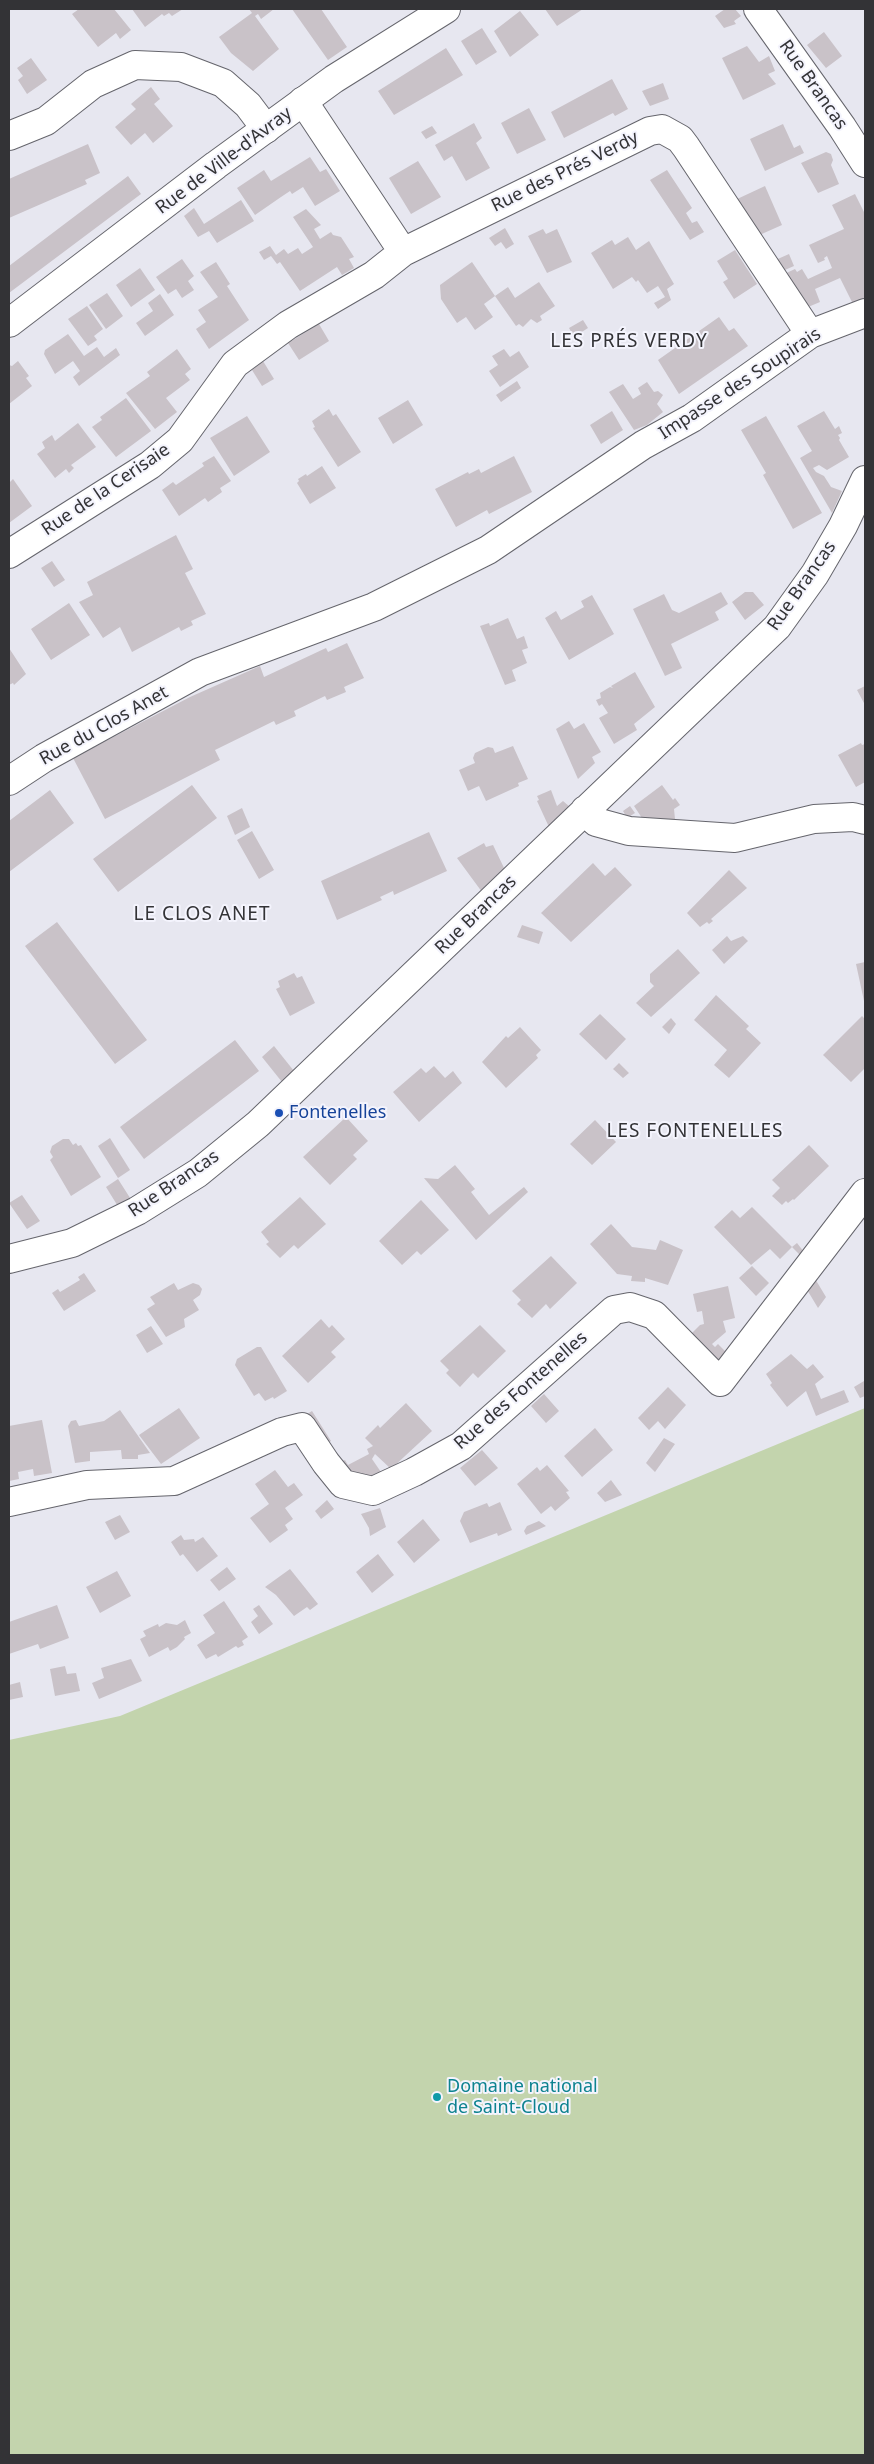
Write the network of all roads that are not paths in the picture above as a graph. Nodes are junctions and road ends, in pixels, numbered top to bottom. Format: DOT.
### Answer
graph roads {
  1 [pos="446,9"];
  2 [pos="758,9"];
  3 [pos="304,101"];
  4 [pos="266,129"];
  5 [pos="9,136"];
  6 [pos="865,163"];
  7 [pos="403,252"];
  8 [pos="865,313"];
  9 [pos="9,323"];
  10 [pos="810,334"];
  11 [pos="865,480"];
  12 [pos="9,554"];
  13 [pos="200,672"];
  14 [pos="9,781"];
  15 [pos="585,810"];
  16 [pos="865,820"];
  17 [pos="865,1193"];
  18 [pos="9,1259"];
  19 [pos="9,1502"];
  1 -- 3 [label="street, Rue de Ville-d'Avray"];
  2 -- 6 [label="street, Rue Brancas"];
  3 -- 4 [label="street, Rue de Ville-d'Avray"];
  3 -- 7 [label="street"];
  4 -- 5 [label="street"];
  4 -- 9 [label="street, Rue de Ville-d'Avray"];
  7 -- 10 [label="street, Rue des Prés Verdy"];
  7 -- 12 [label="street, Rue de la Cerisaie"];
  8 -- 10 [label="street, Impasse des Soupirais"];
  10 -- 13 [label="street, Impasse des Soupirais"];
  11 -- 15 [label="street, Rue Brancas"];
  13 -- 14 [label="street, Rue du Clos Anet"];
  15 -- 16 [label="street"];
  15 -- 18 [label="street, Rue Brancas"];
  17 -- 19 [label="street, Rue des Fontenelles"];
}
